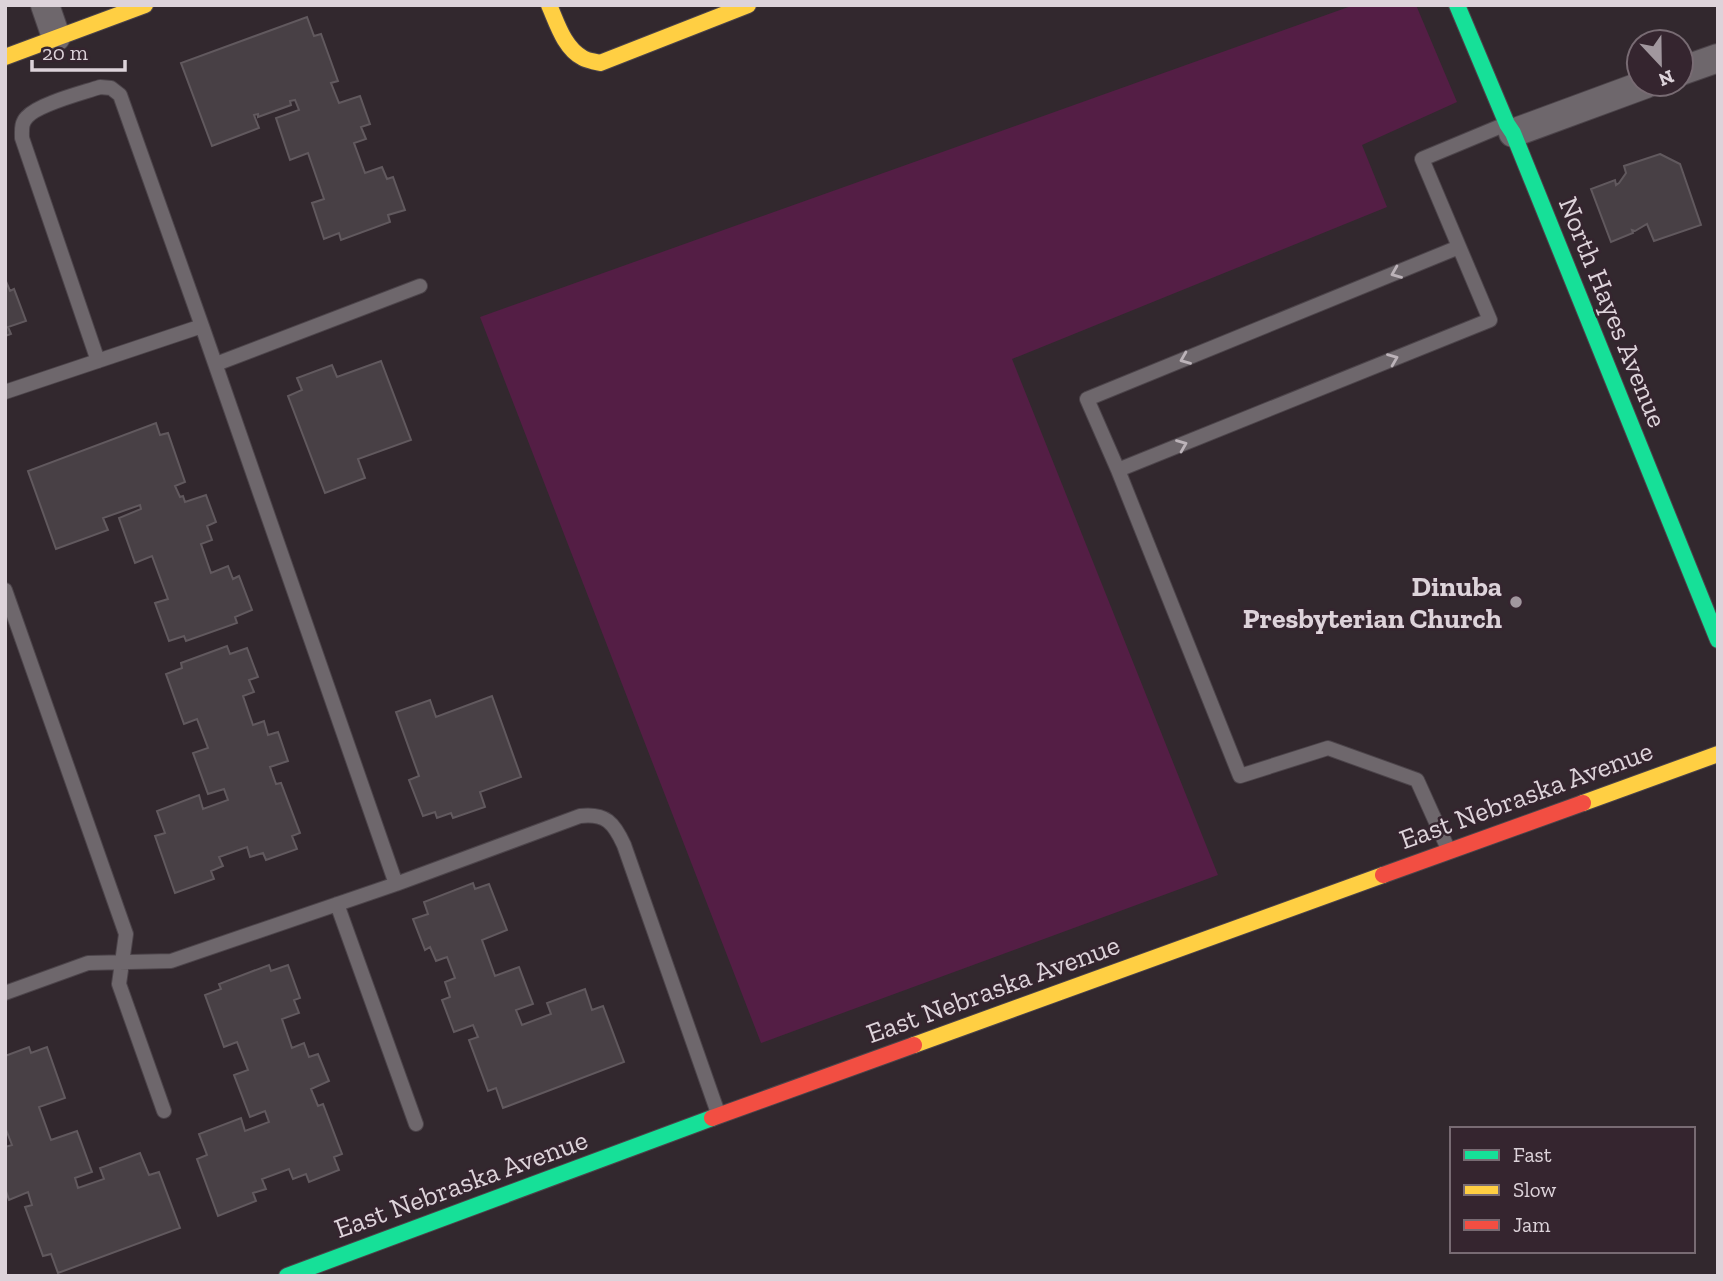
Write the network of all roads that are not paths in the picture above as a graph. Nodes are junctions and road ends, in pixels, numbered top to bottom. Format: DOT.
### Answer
graph roads {
  1 [pos="45,5"];
  2 [pos="145,5"];
  3 [pos="549,5"];
  4 [pos="748,5"];
  5 [pos="1457,5"];
  6 [pos="56,37"];
  7 [pos="5,57"];
  8 [pos="1718,58"];
  9 [pos="1695,66"];
  10 [pos="1625,91"];
  11 [pos="1510,129"];
  12 [pos="1459,247"];
  13 [pos="420,286"];
  14 [pos="202,326"];
  15 [pos="98,361"];
  16 [pos="216,364"];
  17 [pos="5,392"];
  18 [pos="1118,470"];
  19 [pos="5,590"];
  20 [pos="1718,640"];
  21 [pos="1718,754"];
  22 [pos="1450,851"];
  23 [pos="396,884"];
  24 [pos="337,904"];
  25 [pos="122,961"];
  26 [pos="5,993"];
  27 [pos="164,1111"];
  28 [pos="719,1116"];
  29 [pos="416,1124"];
  30 [pos="288,1276"];
  1 -- 6 [label="street"];
  2 -- 6 [label="street"];
  3 -- 4 [label="street"];
  5 -- 11 [label="street, North Hayes Avenue"];
  6 -- 7 [label="street"];
  8 -- 9 [label="street"];
  10 -- 11 [label="street"];
  11 -- 12 [label="lane"];
  11 -- 20 [label="street, North Hayes Avenue"];
  12 -- 18 [label="lane, one-way"];
  18 -- 12 [label="lane, one-way"];
  13 -- 16 [label="lane"];
  14 -- 15 [label="lane"];
  14 -- 15 [label="lane"];
  14 -- 16 [label="lane"];
  15 -- 17 [label="lane"];
  16 -- 23 [label="lane"];
  18 -- 22 [label="lane"];
  19 -- 25 [label="lane"];
  21 -- 22 [label="street, East Nebraska Avenue"];
  22 -- 28 [label="street, East Nebraska Avenue"];
  23 -- 24 [label="lane"];
  23 -- 28 [label="lane"];
  24 -- 25 [label="lane"];
  24 -- 29 [label="lane"];
  25 -- 26 [label="lane"];
  25 -- 27 [label="lane"];
  28 -- 30 [label="street, East Nebraska Avenue"];
}
